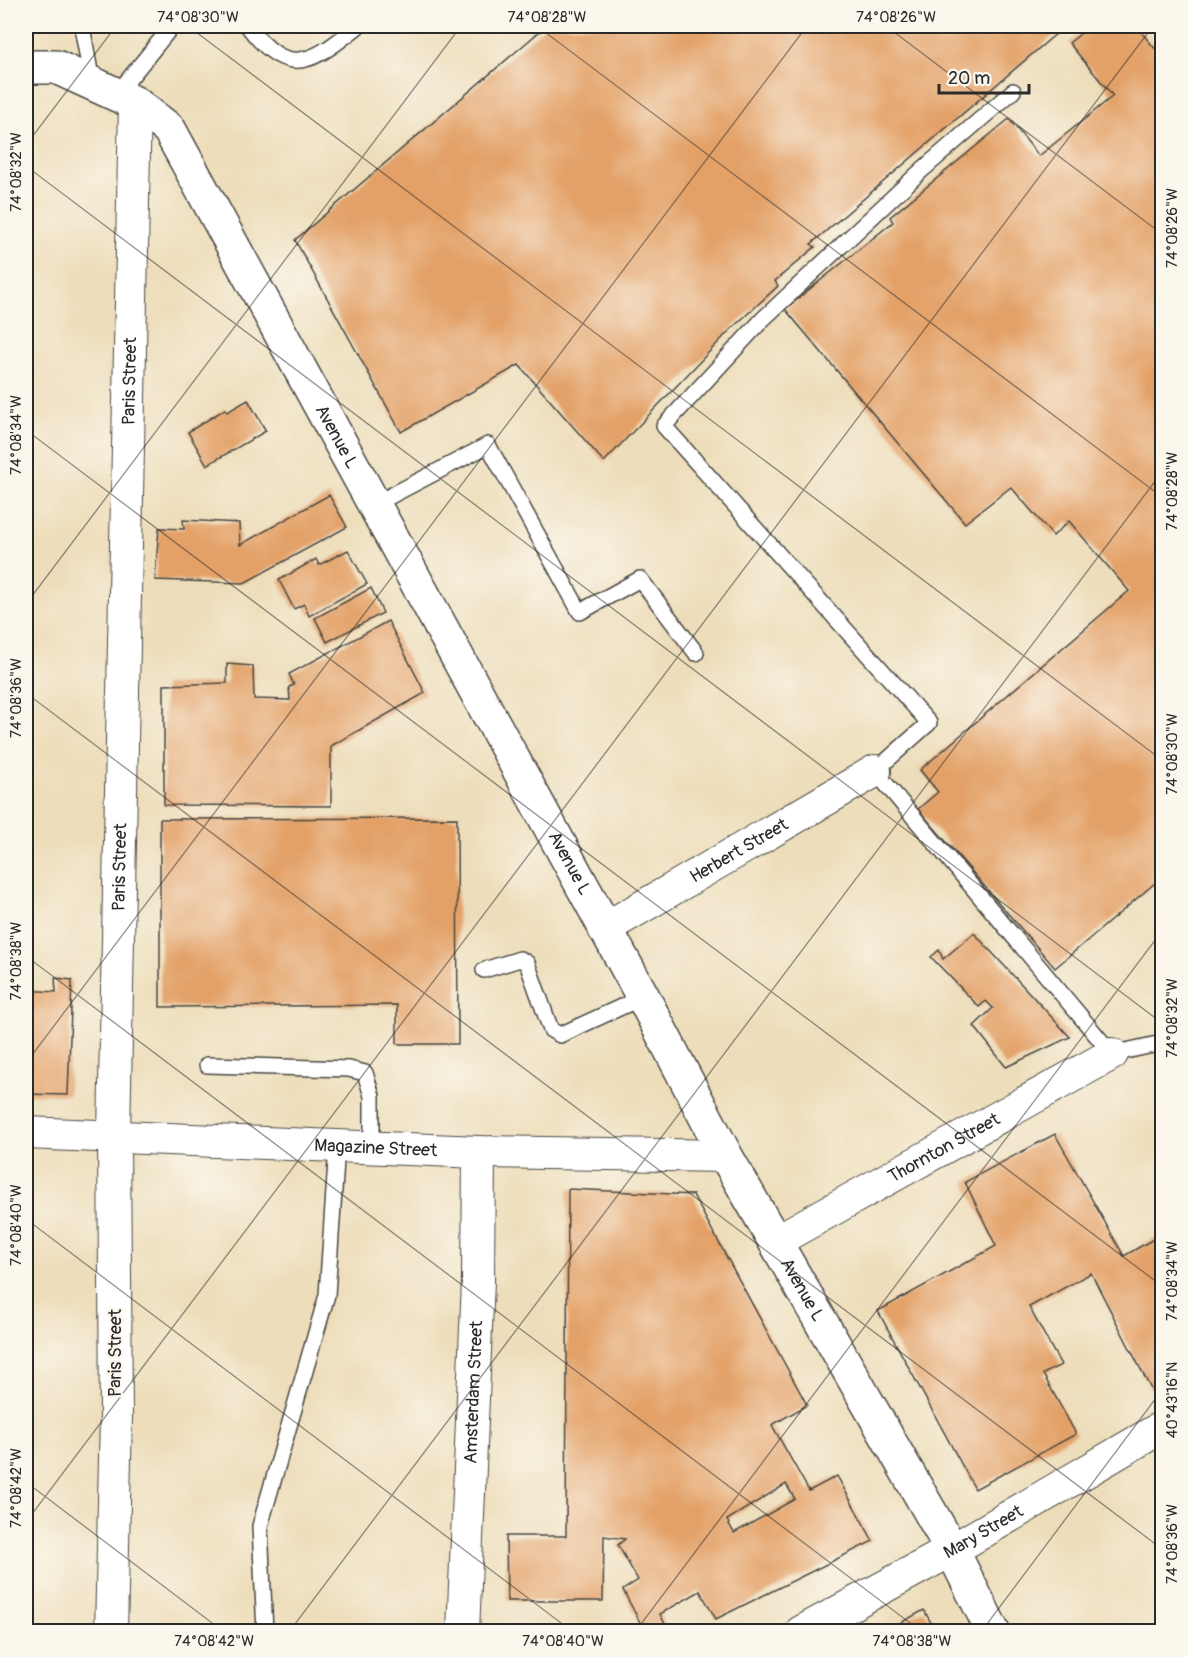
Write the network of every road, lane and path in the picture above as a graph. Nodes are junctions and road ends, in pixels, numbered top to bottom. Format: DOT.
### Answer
graph roads {
  1 [pos="82,26"];
  2 [pos="172,26"];
  3 [pos="248,26"];
  4 [pos="358,26"];
  5 [pos="26,67"];
  6 [pos="1012,91"];
  7 [pos="114,95"];
  8 [pos="373,505"];
  9 [pos="696,653"];
  10 [pos="875,771"];
  11 [pos="604,929"];
  12 [pos="484,970"];
  13 [pos="643,997"];
  14 [pos="1162,1043"];
  15 [pos="1112,1054"];
  16 [pos="207,1065"];
  17 [pos="26,1133"];
  18 [pos="114,1135"];
  19 [pos="337,1146"];
  20 [pos="372,1147"];
  21 [pos="479,1152"];
  22 [pos="726,1156"];
  23 [pos="776,1241"];
  24 [pos="1162,1427"];
  25 [pos="952,1550"];
  26 [pos="111,1632"];
  27 [pos="265,1632"];
  28 [pos="463,1632"];
  29 [pos="801,1632"];
  30 [pos="993,1632"];
  1 -- 7 [label="lane"];
  2 -- 7 [label="lane"];
  3 -- 4 [label="lane"];
  5 -- 7 [label="street, Avenue L"];
  6 -- 10 [label="lane"];
  7 -- 8 [label="street, Avenue L"];
  7 -- 18 [label="street, Paris Street"];
  8 -- 9 [label="lane"];
  8 -- 11 [label="street, Avenue L"];
  10 -- 11 [label="street, Herbert Street"];
  10 -- 15 [label="lane"];
  11 -- 13 [label="street, Avenue L"];
  12 -- 13 [label="lane"];
  13 -- 22 [label="street, Avenue L"];
  14 -- 15 [label="lane"];
  15 -- 23 [label="street, Thornton Street"];
  16 -- 20 [label="lane"];
  17 -- 18 [label="street, Magazine Street"];
  18 -- 19 [label="street, Magazine Street"];
  18 -- 26 [label="street, Paris Street"];
  19 -- 20 [label="street, Magazine Street"];
  19 -- 27 [label="lane"];
  20 -- 21 [label="street, Magazine Street"];
  21 -- 22 [label="street, Magazine Street"];
  21 -- 28 [label="street, Amsterdam Street"];
  22 -- 23 [label="street, Avenue L"];
  23 -- 25 [label="street, Avenue L"];
  24 -- 25 [label="street, Mary Street"];
  25 -- 29 [label="street, Mary Street"];
  25 -- 30 [label="street, Avenue L"];
}
